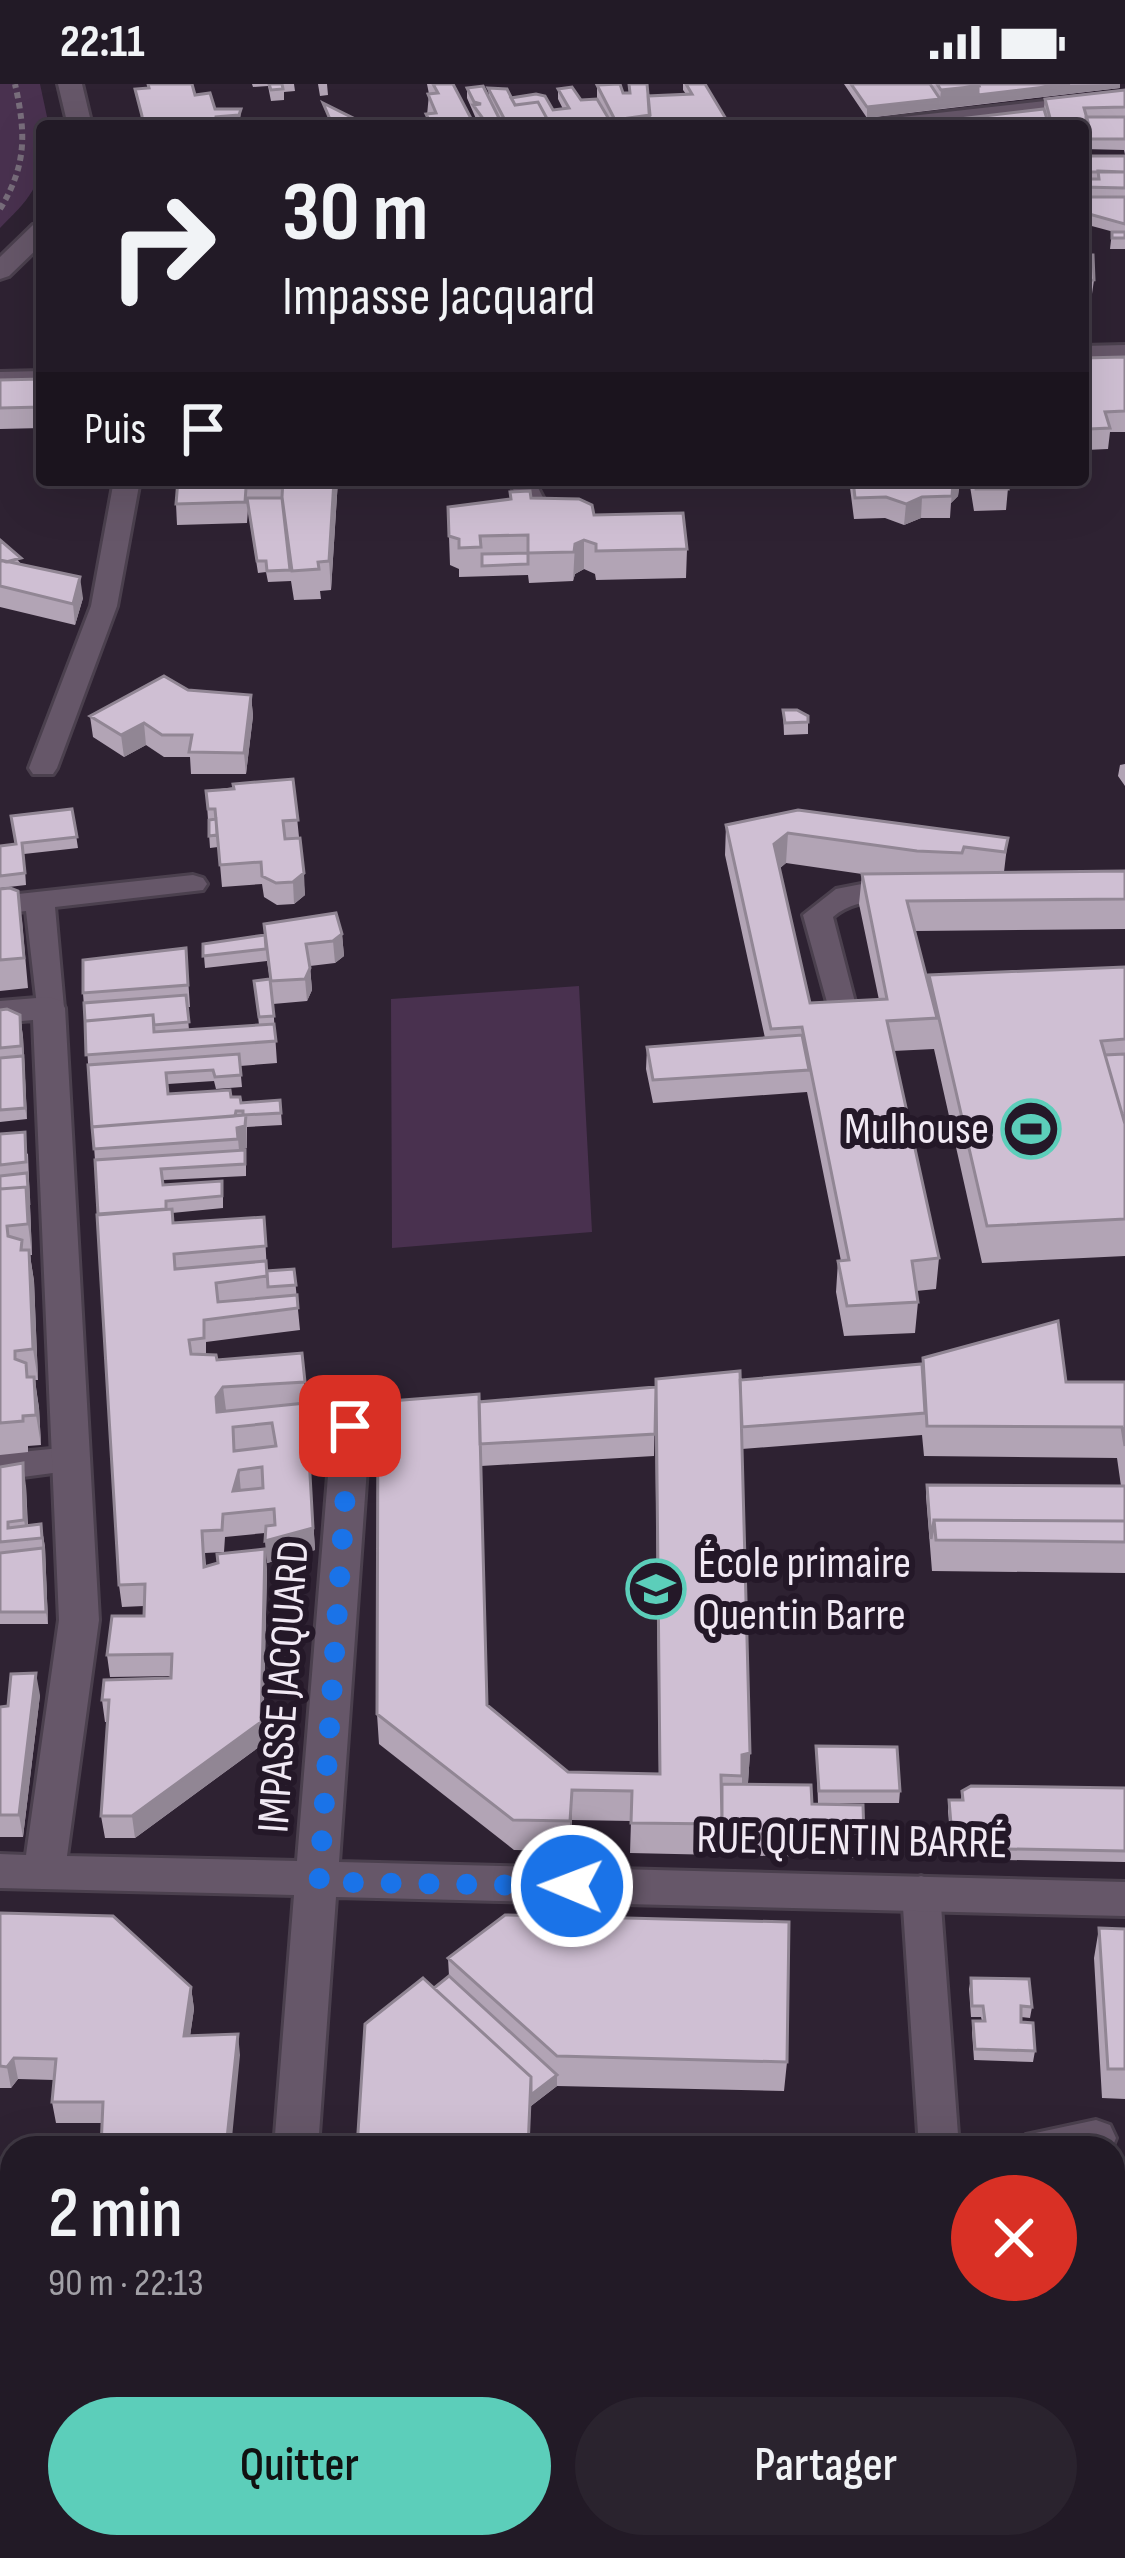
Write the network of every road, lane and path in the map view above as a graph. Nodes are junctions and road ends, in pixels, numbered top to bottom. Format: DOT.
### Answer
graph roads {
  1 [pos="15,84"];
  2 [pos="70,84"];
  3 [pos="1125,99"];
  4 [pos="79,120"];
  5 [pos="938,120"];
  6 [pos="0,209"];
  7 [pos="36,236"];
  8 [pos="0,271"];
  9 [pos="1125,353"];
  10 [pos="1089,354"];
  11 [pos="36,379"];
  12 [pos="0,380"];
  13 [pos="126,486"];
  14 [pos="524,486"];
  15 [pos="538,513"];
  16 [pos="43,768"];
  17 [pos="193,884"];
  18 [pos="925,890"];
  19 [pos="40,901"];
  20 [pos="0,905"];
  21 [pos="841,1006"];
  22 [pos="49,1008"];
  23 [pos="0,1012"];
  24 [pos="350,1426"];
  25 [pos="71,1460"];
  26 [pos="0,1467"];
  27 [pos="0,1871"];
  28 [pos="44,1872"];
  29 [pos="319,1882"];
  30 [pos="921,1892"];
  31 [pos="1125,1899"];
  32 [pos="297,2136"];
  33 [pos="938,2136"];
  1 -- 6 [label="path"];
  2 -- 4 [label="street"];
  3 -- 5 [label="street"];
  7 -- 8 [label="street"];
  9 -- 10 [label="street"];
  11 -- 12 [label="street"];
  13 -- 16 [label="lane"];
  14 -- 15 [label="lane"];
  17 -- 19 [label="lane"];
  18 -- 21 [label="lane"];
  19 -- 20 [label="lane"];
  19 -- 22 [label="lane"];
  22 -- 23 [label="street"];
  22 -- 25 [label="street"];
  24 -- 29 [label="street, IMPASSE JACQUARD"];
  25 -- 26 [label="lane"];
  25 -- 28 [label="street"];
  27 -- 28 [label="street, RUE QUENTIN BARRÉ"];
  28 -- 29 [label="street, RUE QUENTIN BARRÉ"];
  29 -- 30 [label="street, RUE QUENTIN BARRÉ"];
  29 -- 32 [label="street, IMPASSE JACQUARD"];
  30 -- 31 [label="street, RUE QUENTIN BARRÉ"];
  30 -- 33 [label="lane"];
}
